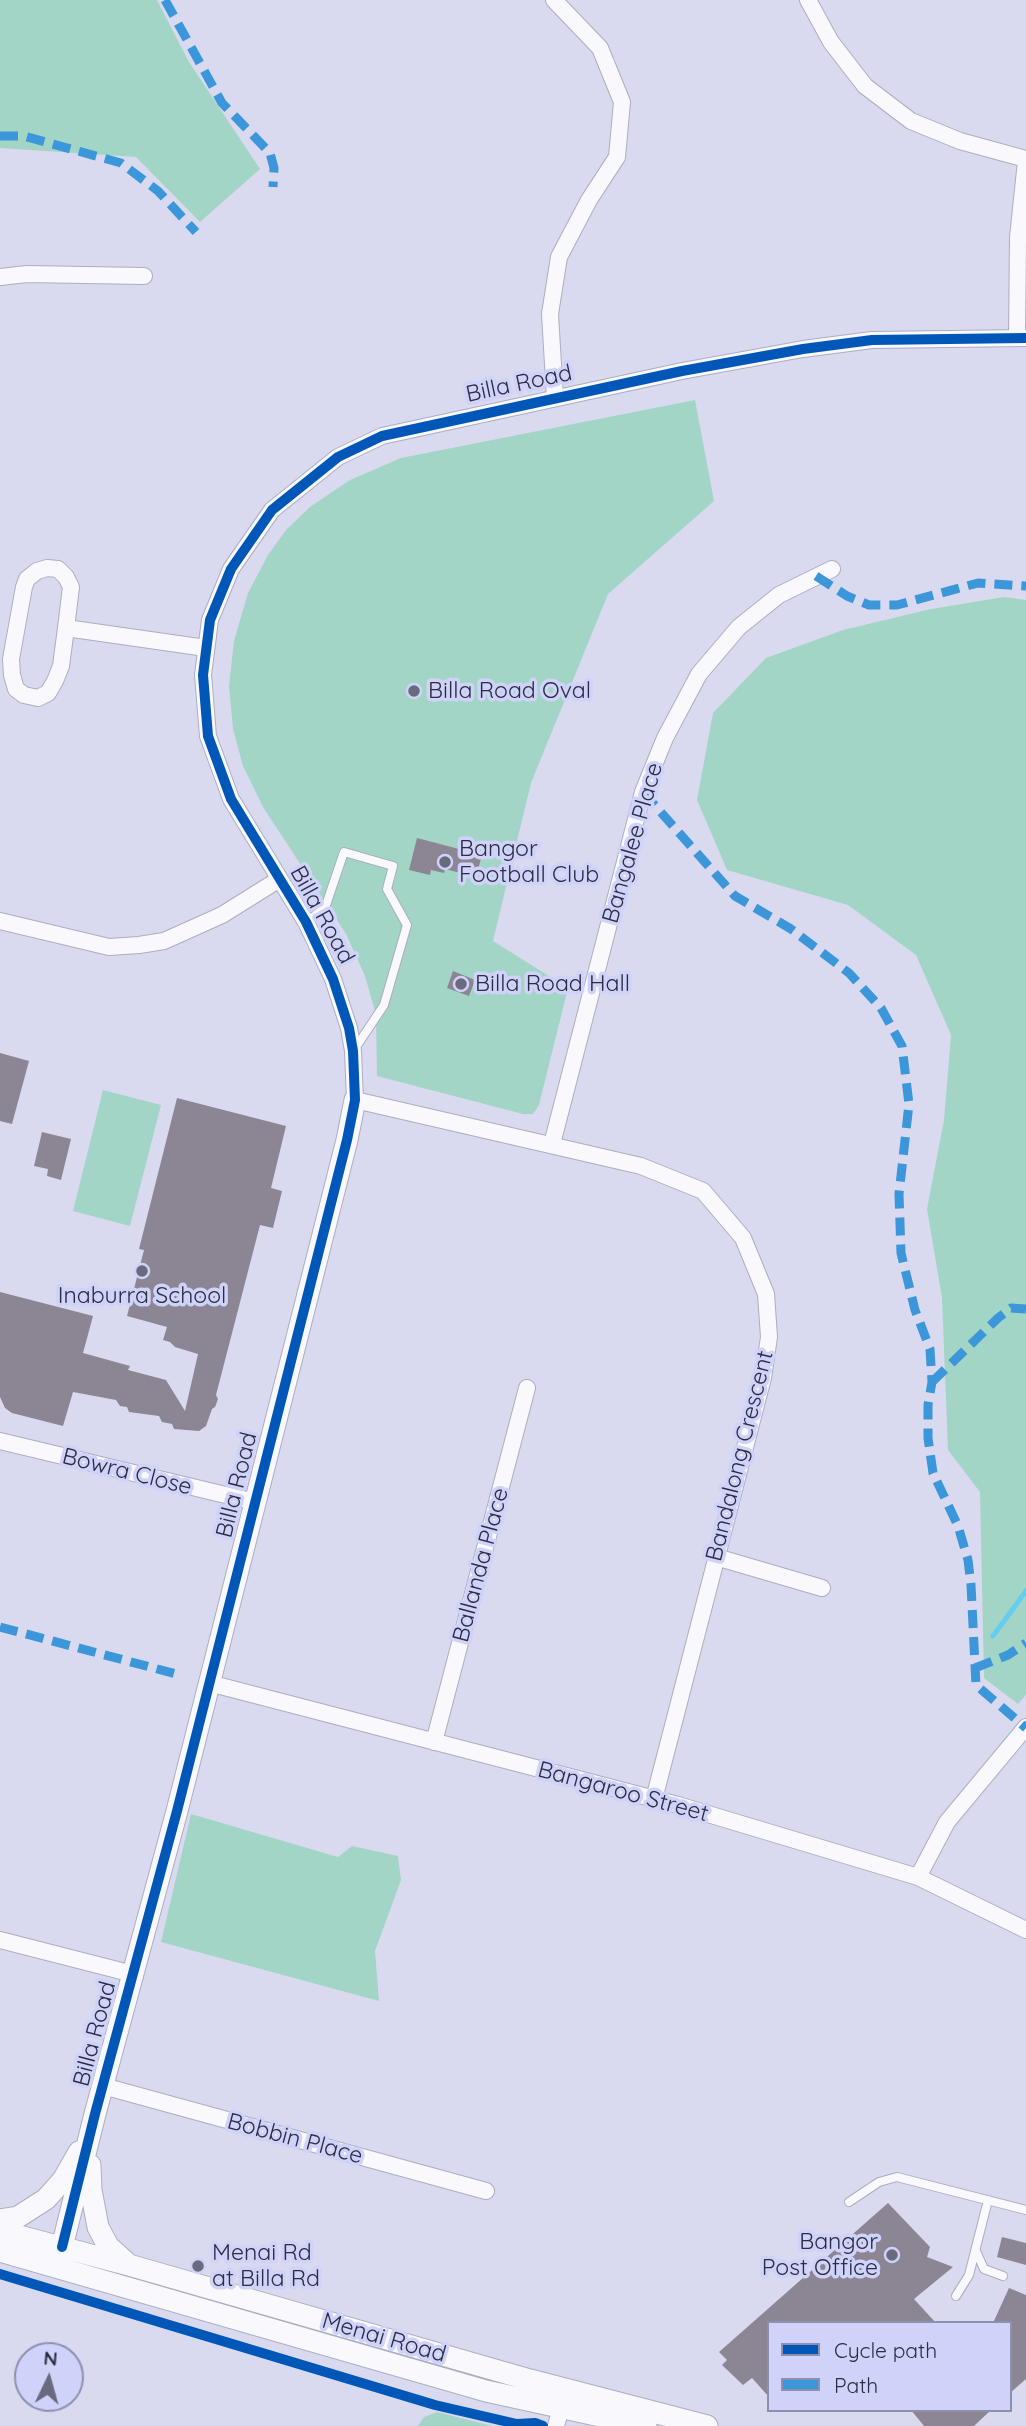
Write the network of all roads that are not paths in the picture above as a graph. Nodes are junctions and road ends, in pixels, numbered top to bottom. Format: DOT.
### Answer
graph roads {
  1 [pos="554,0"];
  2 [pos="808,0"];
  3 [pos="1026,160"];
  4 [pos="144,276"];
  5 [pos="0,277"];
  6 [pos="1021,338"];
  7 [pos="555,398"];
  8 [pos="832,569"];
  9 [pos="66,628"];
  10 [pos="206,648"];
  11 [pos="278,880"];
  12 [pos="0,921"];
  13 [pos="306,922"];
  14 [pos="353,1051"];
  15 [pos="355,1100"];
  16 [pos="552,1144"];
  17 [pos="527,1388"];
  18 [pos="0,1441"];
  19 [pos="255,1502"];
  20 [pos="716,1557"];
  21 [pos="822,1588"];
  22 [pos="209,1683"];
  23 [pos="1026,1727"];
  24 [pos="434,1742"];
  25 [pos="654,1799"];
  26 [pos="918,1877"];
  27 [pos="1026,1930"];
  28 [pos="0,1940"];
  29 [pos="133,1974"];
  30 [pos="103,2086"];
  31 [pos="96,2114"];
  32 [pos="486,2191"];
  33 [pos="988,2200"];
  34 [pos="849,2202"];
  35 [pos="1026,2210"];
  36 [pos="0,2220"];
  37 [pos="0,2231"];
  38 [pos="62,2248"];
  39 [pos="0,2251"];
  40 [pos="976,2251"];
  41 [pos="129,2265"];
  42 [pos="1003,2276"];
  43 [pos="143,2293"];
  44 [pos="956,2296"];
  45 [pos="561,2408"];
  46 [pos="646,2426"];
  47 [pos="707,2426"];
  1 -- 7 [label="street"];
  2 -- 3 [label="street"];
  3 -- 6 [label="street, Billa Road"];
  4 -- 5 [label="street"];
  6 -- 7 [label="street, Billa Road"];
  7 -- 10 [label="street, Billa Road"];
  8 -- 16 [label="street, Bangalee Place"];
  9 -- 9 [label="street"];
  9 -- 10 [label="street"];
  10 -- 11 [label="street, Billa Road"];
  11 -- 12 [label="street"];
  11 -- 13 [label="street, Billa Road"];
  13 -- 14 [label="street, Billa Road"];
  13 -- 14 [label="lane"];
  14 -- 15 [label="street, Billa Road"];
  15 -- 16 [label="street, Bandalong Crescent"];
  15 -- 19 [label="main road, Billa Road"];
  16 -- 20 [label="street, Bandalong Crescent"];
  17 -- 24 [label="street, Ballanda Place"];
  18 -- 19 [label="street, Bowra Close"];
  19 -- 22 [label="main road, Billa Road"];
  20 -- 21 [label="street"];
  20 -- 25 [label="street, Bandalong Crescent"];
  22 -- 24 [label="street, Bangaroo Street"];
  22 -- 29 [label="main road, Billa Road"];
  23 -- 26 [label="street"];
  24 -- 25 [label="street, Bangaroo Street"];
  25 -- 26 [label="street, Bangaroo Street"];
  26 -- 27 [label="street, Bangaroo Street"];
  28 -- 29 [label="street"];
  29 -- 30 [label="main road, Billa Road"];
  30 -- 31 [label="main road, Billa Road"];
  30 -- 32 [label="street, Bobbin Place"];
  31 -- 36 [label="main road"];
  31 -- 38 [label="main road, Billa Road"];
  31 -- 41 [label="main road"];
  33 -- 34 [label="lane"];
  33 -- 35 [label="lane"];
  33 -- 40 [label="lane"];
  37 -- 38 [label="main road, Menai Road"];
  38 -- 39 [label="main road, Menai Road"];
  38 -- 41 [label="main road, Menai Road"];
  38 -- 43 [label="main road, Menai Road"];
  39 -- 43 [label="main road, Menai Road"];
  40 -- 42 [label="lane"];
  40 -- 44 [label="lane"];
  41 -- 45 [label="main road, Menai Road"];
  43 -- 45 [label="main road, Menai Road"];
  45 -- 46 [label="main road, Menai Road"];
  45 -- 47 [label="main road, Menai Road"];
}
